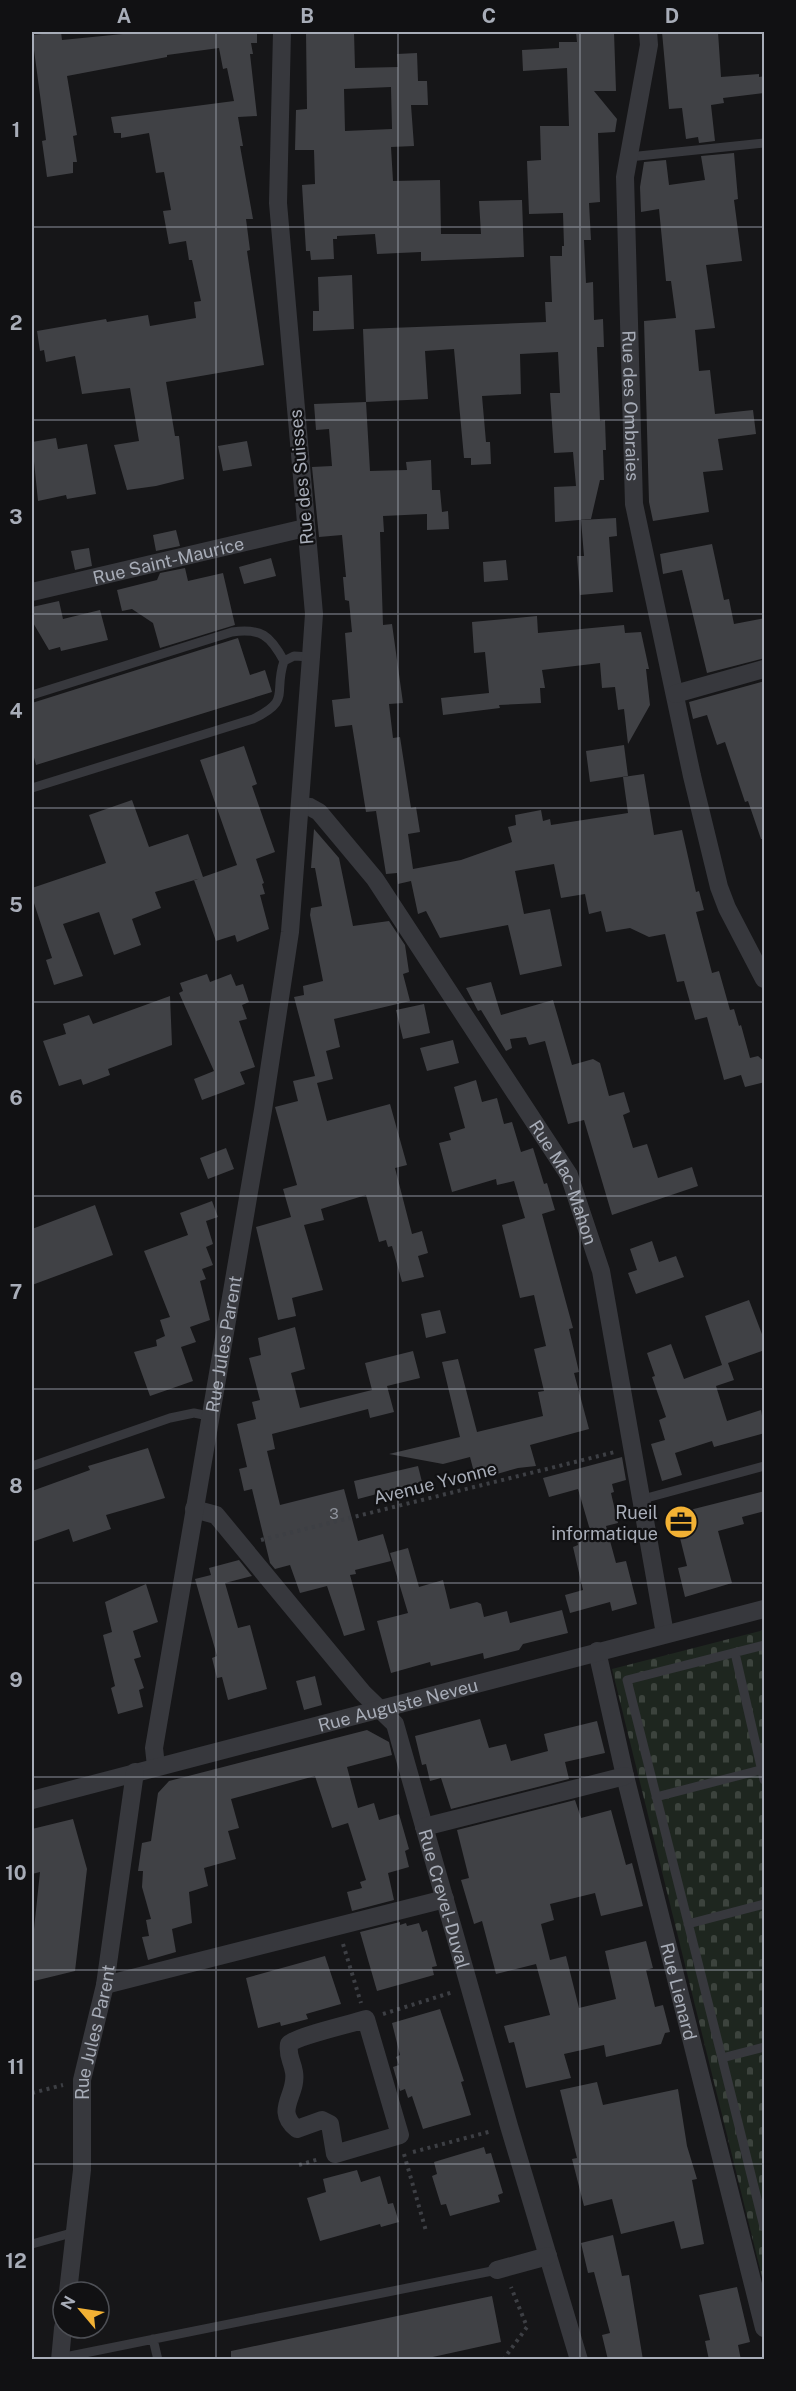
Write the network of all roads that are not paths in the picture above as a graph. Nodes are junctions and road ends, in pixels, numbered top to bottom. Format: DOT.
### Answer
graph roads {
  1 [pos="282,32"];
  2 [pos="648,32"];
  3 [pos="765,144"];
  4 [pos="629,157"];
  5 [pos="305,528"];
  6 [pos="32,592"];
  7 [pos="311,657"];
  8 [pos="284,661"];
  9 [pos="765,669"];
  10 [pos="675,694"];
  11 [pos="32,695"];
  12 [pos="32,788"];
  13 [pos="300,806"];
  14 [pos="291,922"];
  15 [pos="765,979"];
  16 [pos="209,1416"];
  17 [pos="32,1466"];
  18 [pos="765,1466"];
  19 [pos="643,1499"];
  20 [pos="194,1509"];
  21 [pos="765,1609"];
  22 [pos="666,1634"];
  23 [pos="765,1645"];
  24 [pos="597,1651"];
  25 [pos="735,1653"];
  26 [pos="380,1708"];
  27 [pos="156,1766"];
  28 [pos="763,1769"];
  29 [pos="135,1772"];
  30 [pos="625,1776"];
  31 [pos="765,1780"];
  32 [pos="656,1797"];
  33 [pos="32,1800"];
  34 [pos="424,1827"];
  35 [pos="445,1899"];
  36 [pos="765,1904"];
  37 [pos="688,1924"];
  38 [pos="105,1984"];
  39 [pos="366,2019"];
  40 [pos="765,2048"];
  41 [pos="722,2058"];
  42 [pos="765,2181"];
  43 [pos="753,2183"];
  44 [pos="765,2227"];
  45 [pos="75,2232"];
  46 [pos="32,2244"];
  47 [pos="548,2256"];
  48 [pos="497,2270"];
  49 [pos="69,2280"];
  50 [pos="765,2328"];
  51 [pos="153,2339"];
  52 [pos="62,2340"];
  53 [pos="60,2359"];
  54 [pos="158,2360"];
  55 [pos="579,2360"];
  1 -- 5 [label="street, Rue des Suisses"];
  2 -- 4 [label="street, Rue des Ombraies"];
  3 -- 4 [label="lane"];
  4 -- 10 [label="street, Rue des Ombraies"];
  5 -- 6 [label="street, Rue Saint-Maurice"];
  5 -- 7 [label="street, Rue des Suisses"];
  7 -- 8 [label="lane"];
  7 -- 13 [label="street, Rue des Suisses"];
  8 -- 11 [label="lane"];
  8 -- 12 [label="lane"];
  9 -- 10 [label="street"];
  10 -- 15 [label="street, Rue des Ombraies"];
  13 -- 14 [label="street, Rue des Suisses"];
  13 -- 19 [label="street, Rue Mac-Mahon"];
  14 -- 16 [label="street, Rue Jules Parent"];
  16 -- 17 [label="lane"];
  16 -- 20 [label="street, Rue Jules Parent"];
  18 -- 19 [label="lane"];
  19 -- 22 [label="street, Rue Mac-Mahon"];
  20 -- 26 [label="street, Rue Crevel-Duval"];
  20 -- 27 [label="street, Rue Jules Parent"];
  21 -- 22 [label="street, Rue Auguste Neveu"];
  22 -- 24 [label="street, Rue Auguste Neveu"];
  23 -- 25 [label="lane"];
  24 -- 26 [label="street, Rue Auguste Neveu"];
  24 -- 30 [label="street, Rue Lienard"];
  25 -- 28 [label="lane"];
  25 -- 32 [label="lane"];
  26 -- 27 [label="street, Rue Auguste Neveu"];
  26 -- 34 [label="street, Rue Crevel-Duval"];
  27 -- 29 [label="street, Rue Auguste Neveu"];
  28 -- 31 [label="lane"];
  28 -- 32 [label="lane"];
  29 -- 33 [label="street, Rue Auguste Neveu"];
  29 -- 38 [label="street, Rue Jules Parent"];
  30 -- 34 [label="street"];
  30 -- 50 [label="street, Rue Lienard"];
  32 -- 37 [label="lane"];
  34 -- 35 [label="street, Rue Crevel-Duval"];
  35 -- 38 [label="street"];
  35 -- 47 [label="street, Rue Crevel-Duval"];
  36 -- 37 [label="lane"];
  37 -- 41 [label="lane"];
  38 -- 45 [label="street, Rue Jules Parent"];
  39 -- 39 [label="street"];
  40 -- 41 [label="lane"];
  41 -- 43 [label="lane"];
  42 -- 43 [label="lane"];
  43 -- 44 [label="lane"];
  45 -- 46 [label="lane"];
  45 -- 49 [label="street, Rue Jules Parent"];
  47 -- 48 [label="street"];
  47 -- 55 [label="street, Rue Crevel-Duval"];
  48 -- 51 [label="lane"];
  51 -- 53 [label="lane"];
  51 -- 54 [label="lane"];
  52 -- 53 [label="street"];
}
